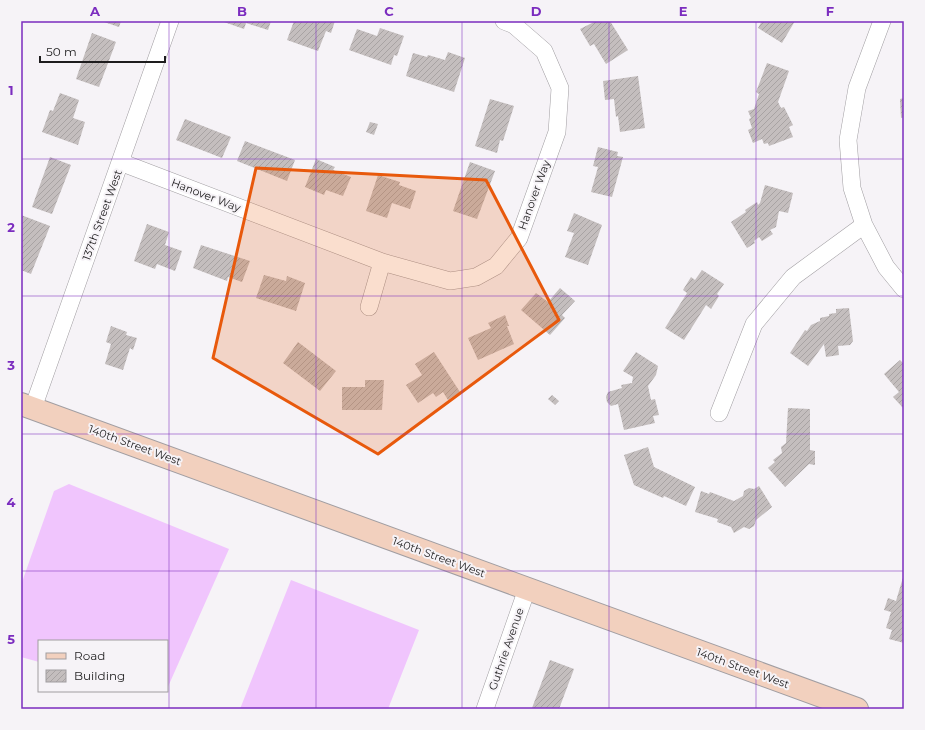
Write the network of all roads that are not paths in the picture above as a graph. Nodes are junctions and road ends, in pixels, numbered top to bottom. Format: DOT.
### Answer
graph roads {
  1 [pos="170,21"];
  2 [pos="504,21"];
  3 [pos="882,21"];
  4 [pos="120,162"];
  5 [pos="864,225"];
  6 [pos="382,262"];
  7 [pos="904,289"];
  8 [pos="369,307"];
  9 [pos="27,406"];
  10 [pos="719,413"];
  11 [pos="527,589"];
  12 [pos="485,709"];
  13 [pos="857,709"];
  1 -- 4 [label="street, 137th Street West"];
  2 -- 6 [label="street, Hanover Way"];
  3 -- 5 [label="street"];
  4 -- 6 [label="street, Hanover Way"];
  4 -- 9 [label="street, 137th Street West"];
  5 -- 7 [label="street"];
  5 -- 10 [label="street"];
  6 -- 8 [label="street"];
  9 -- 11 [label="street, 140th Street West"];
  11 -- 12 [label="street, Guthrie Avenue"];
  11 -- 13 [label="street, 140th Street West"];
}
